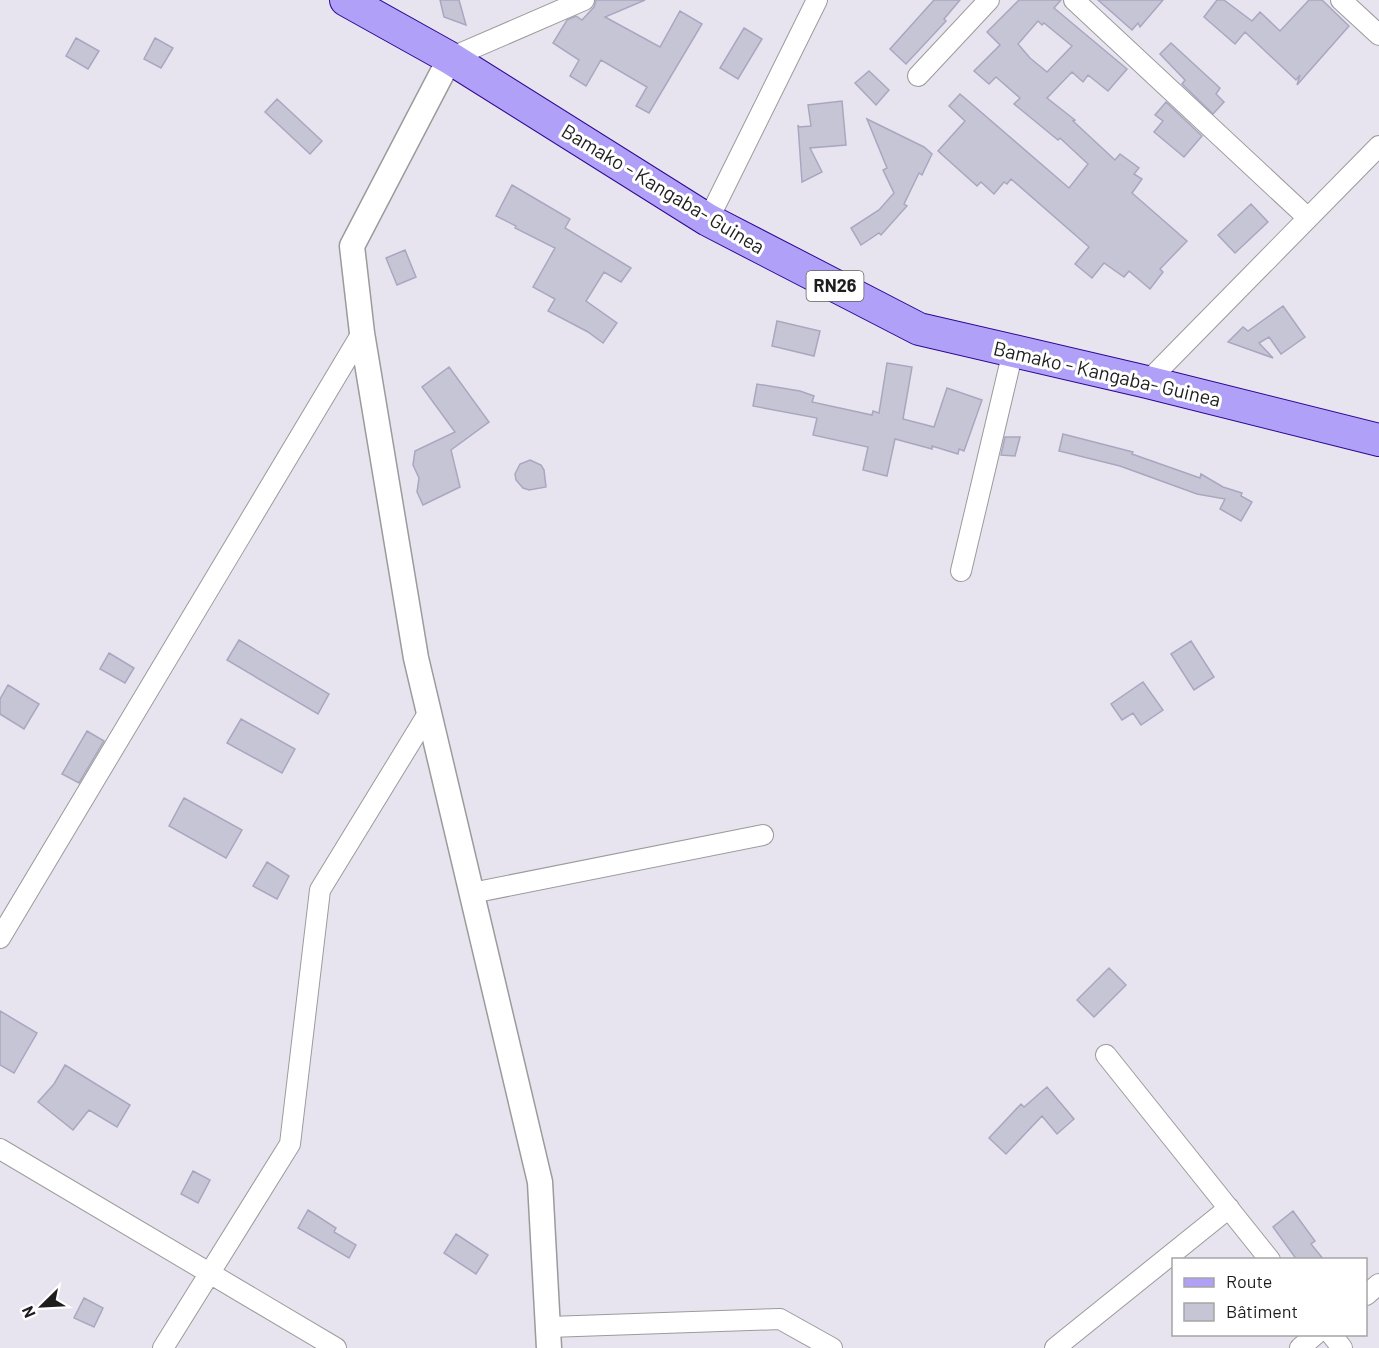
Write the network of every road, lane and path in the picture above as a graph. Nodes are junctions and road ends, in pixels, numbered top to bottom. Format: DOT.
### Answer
graph roads {
  1 [pos="346,0"];
  2 [pos="584,0"];
  3 [pos="818,0"];
  4 [pos="989,0"];
  5 [pos="1074,0"];
  6 [pos="1341,0"];
  7 [pos="1379,35"];
  8 [pos="450,58"];
  9 [pos="918,76"];
  10 [pos="1379,146"];
  11 [pos="1308,218"];
  12 [pos="708,220"];
  13 [pos="362,333"];
  14 [pos="1013,351"];
  15 [pos="1146,382"];
  16 [pos="1379,440"];
  17 [pos="961,571"];
  18 [pos="429,712"];
  19 [pos="763,835"];
  20 [pos="472,893"];
  21 [pos="2,930"];
  22 [pos="1106,1055"];
  23 [pos="0,1149"];
  24 [pos="1229,1208"];
  25 [pos="1268,1258"];
  26 [pos="210,1273"];
  27 [pos="1379,1284"];
  28 [pos="1367,1293"];
  29 [pos="1315,1336"];
  30 [pos="1332,1336"];
  31 [pos="549,1337"];
  32 [pos="163,1348"];
  33 [pos="336,1348"];
  34 [pos="832,1348"];
  35 [pos="1055,1348"];
  36 [pos="1300,1348"];
  37 [pos="1342,1348"];
  1 -- 8 [label="main road, Bamako - Kangaba- Guinea / RN26"];
  2 -- 8 [label="street"];
  3 -- 12 [label="street"];
  4 -- 9 [label="street"];
  5 -- 11 [label="street"];
  6 -- 7 [label="street"];
  8 -- 12 [label="main road, Bamako - Kangaba- Guinea / RN26"];
  8 -- 13 [label="street"];
  10 -- 11 [label="street"];
  11 -- 15 [label="street"];
  12 -- 14 [label="main road, Bamako - Kangaba- Guinea / RN26"];
  13 -- 18 [label="street"];
  13 -- 21 [label="street"];
  14 -- 15 [label="main road, Bamako - Kangaba- Guinea / RN26"];
  14 -- 17 [label="street"];
  15 -- 16 [label="main road, Bamako - Kangaba- Guinea / RN26"];
  18 -- 20 [label="street"];
  18 -- 26 [label="street"];
  19 -- 20 [label="street"];
  20 -- 31 [label="street"];
  22 -- 24 [label="street"];
  23 -- 26 [label="street"];
  24 -- 25 [label="street"];
  24 -- 35 [label="street"];
  26 -- 32 [label="street"];
  26 -- 33 [label="street"];
  27 -- 28 [label="street"];
  29 -- 36 [label="street"];
  30 -- 37 [label="street"];
  31 -- 34 [label="street"];
}
